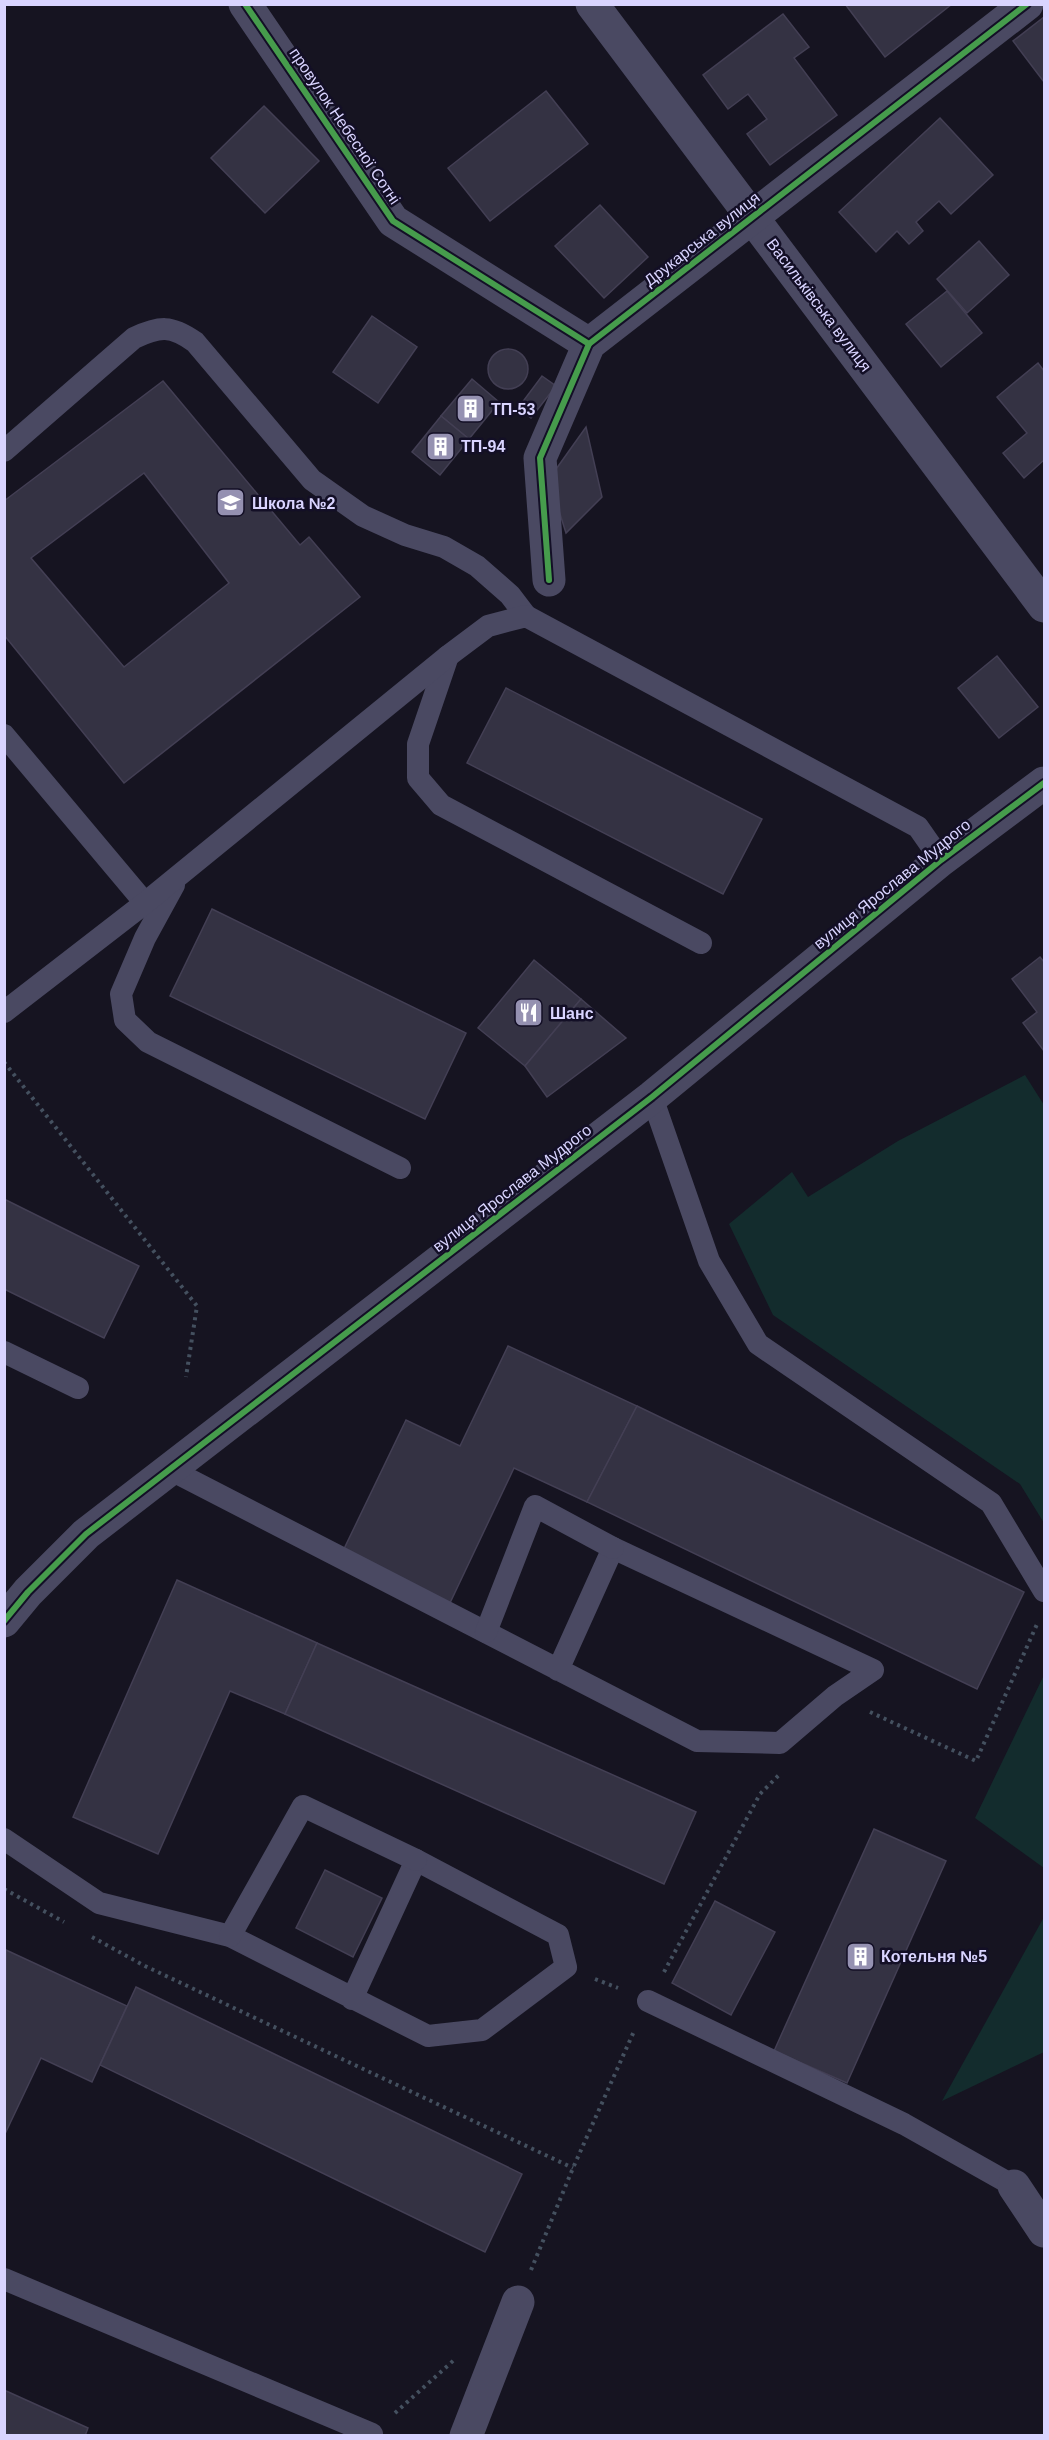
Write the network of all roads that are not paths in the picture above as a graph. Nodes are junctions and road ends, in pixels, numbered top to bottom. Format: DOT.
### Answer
graph roads {
  1 [pos="245,4"];
  2 [pos="592,4"];
  3 [pos="1028,4"];
  4 [pos="753,217"];
  5 [pos="589,344"];
  6 [pos="4,451"];
  7 [pos="549,580"];
  8 [pos="1044,606"];
  9 [pos="526,616"];
  10 [pos="448,656"];
  11 [pos="4,735"];
  12 [pos="1044,783"];
  13 [pos="941,860"];
  14 [pos="179,876"];
  15 [pos="145,903"];
  16 [pos="701,943"];
  17 [pos="4,1012"];
  18 [pos="652,1097"];
  19 [pos="400,1168"];
  20 [pos="4,1352"];
  21 [pos="78,1389"];
  22 [pos="169,1470"];
  23 [pos="613,1548"];
  24 [pos="1044,1591"];
  25 [pos="4,1621"];
  26 [pos="486,1632"];
  27 [pos="558,1670"];
  28 [pos="4,1839"];
  29 [pos="416,1860"];
  30 [pos="230,1936"];
  31 [pos="352,1999"];
  32 [pos="648,2001"];
  33 [pos="1014,2186"];
  34 [pos="1044,2231"];
  35 [pos="4,2279"];
  36 [pos="518,2302"];
  37 [pos="372,2434"];
  38 [pos="466,2436"];
  1 -- 5 [label="street, провулок Небесної Сотні"];
  2 -- 4 [label="street, Васильківська вулиця"];
  3 -- 4 [label="street, Друкарська вулиця"];
  4 -- 5 [label="street, Друкарська вулиця"];
  4 -- 8 [label="street, Васильківська вулиця"];
  5 -- 7 [label="street, Друкарська вулиця"];
  6 -- 9 [label="lane"];
  9 -- 10 [label="lane"];
  9 -- 13 [label="lane"];
  10 -- 14 [label="lane"];
  10 -- 16 [label="lane"];
  11 -- 15 [label="lane"];
  12 -- 13 [label="street, вулиця Ярослава Мудрого"];
  13 -- 18 [label="street, вулиця Ярослава Мудрого"];
  14 -- 15 [label="lane"];
  14 -- 19 [label="lane"];
  15 -- 17 [label="lane"];
  18 -- 22 [label="street, вулиця Ярослава Мудрого"];
  18 -- 24 [label="lane"];
  20 -- 21 [label="lane"];
  22 -- 25 [label="street, вулиця Ярослава Мудрого"];
  22 -- 26 [label="lane"];
  23 -- 26 [label="lane"];
  23 -- 27 [label="lane"];
  23 -- 27 [label="lane"];
  26 -- 27 [label="lane"];
  28 -- 30 [label="lane"];
  29 -- 30 [label="lane"];
  29 -- 31 [label="lane"];
  29 -- 31 [label="lane"];
  30 -- 31 [label="lane"];
  32 -- 33 [label="lane"];
  33 -- 34 [label="street"];
  35 -- 37 [label="lane"];
  36 -- 38 [label="street"];
}
